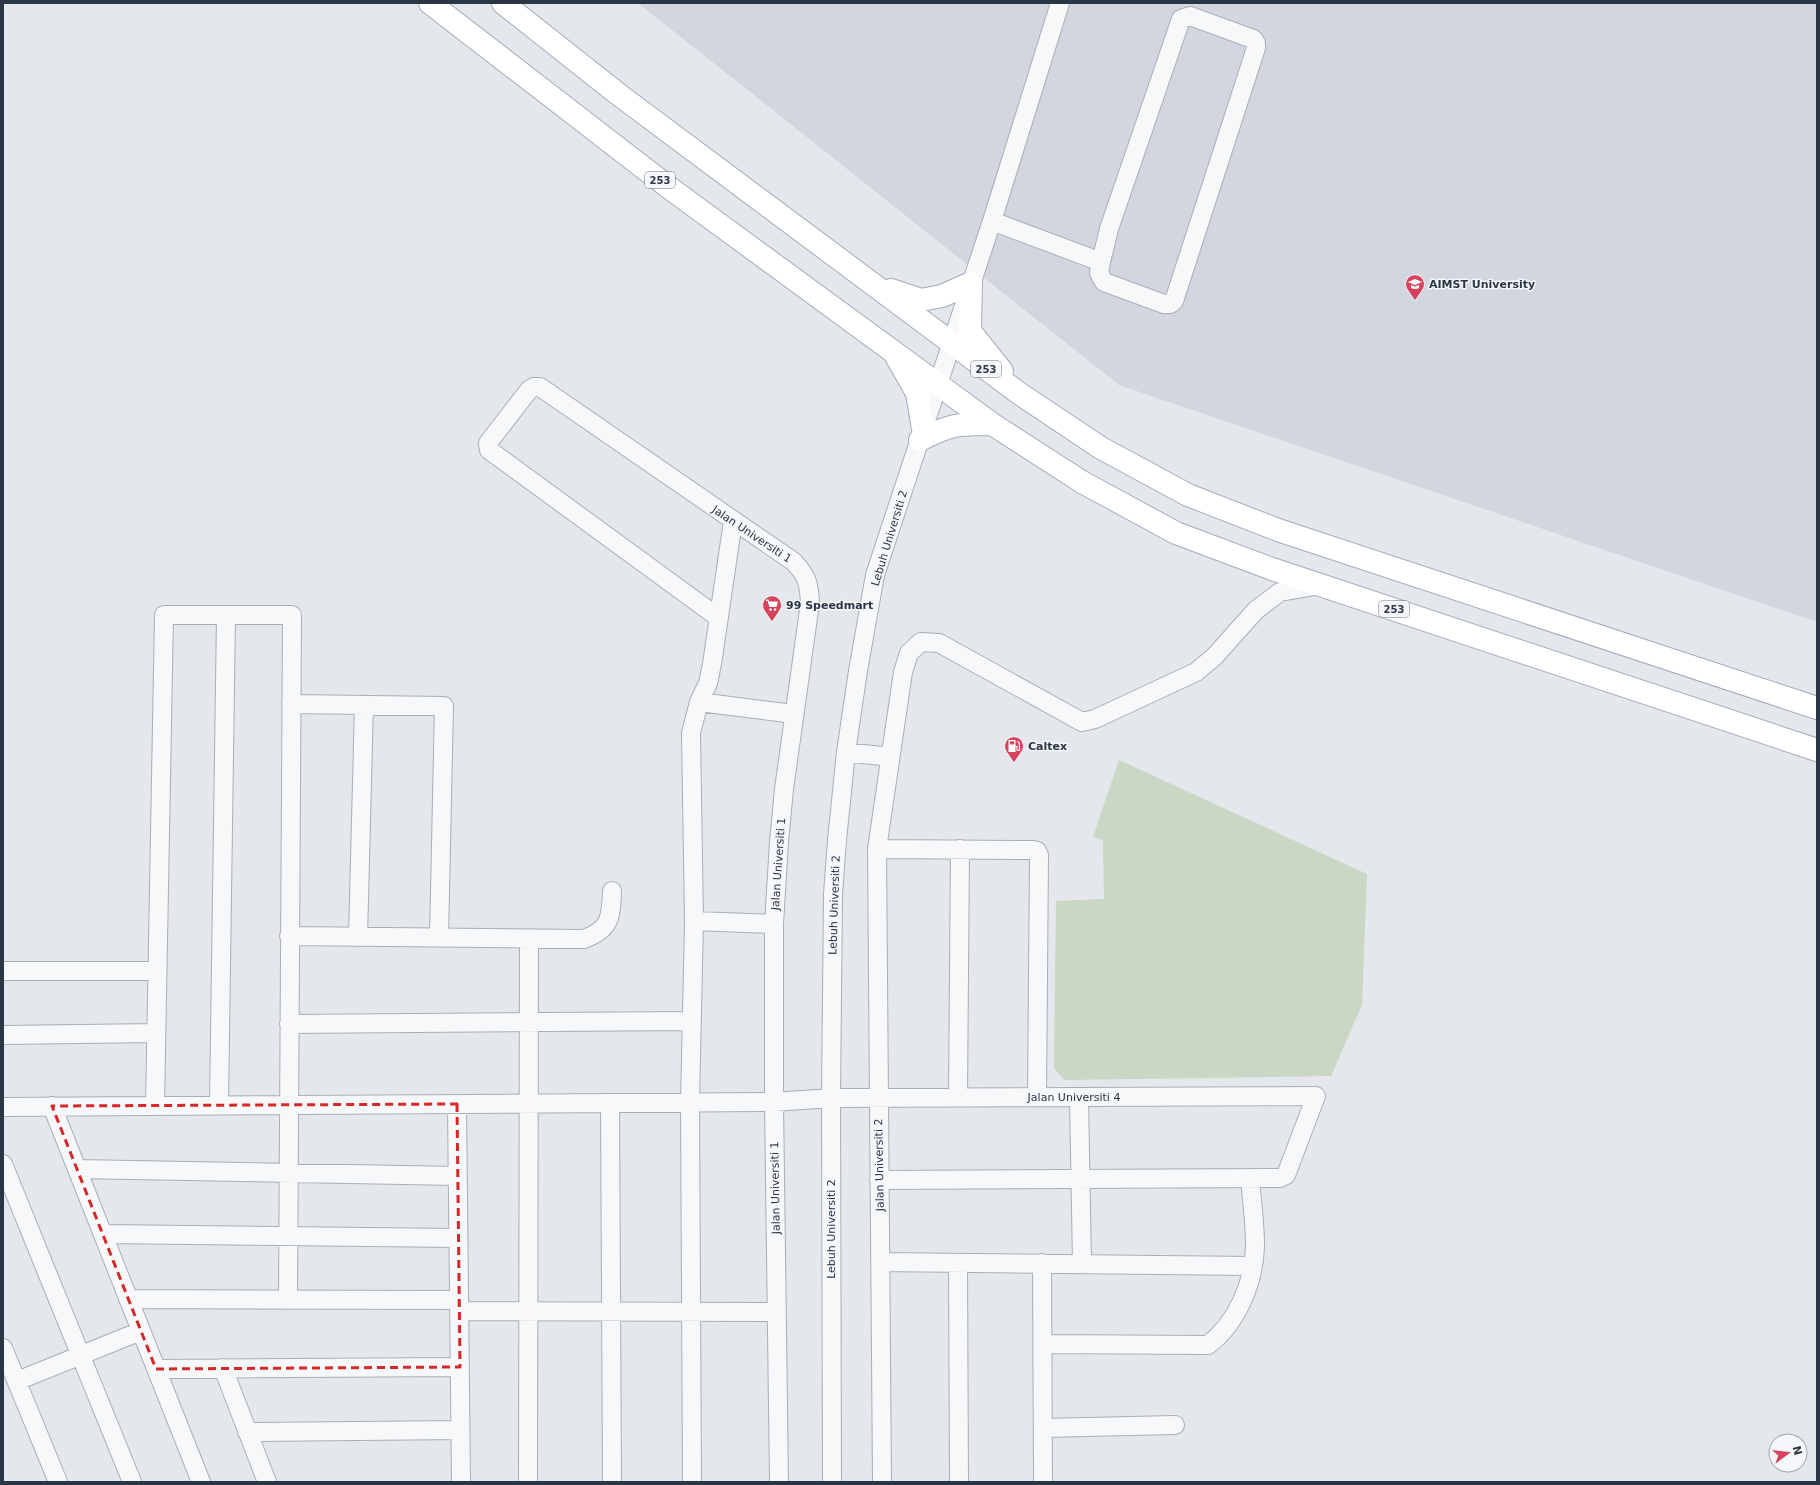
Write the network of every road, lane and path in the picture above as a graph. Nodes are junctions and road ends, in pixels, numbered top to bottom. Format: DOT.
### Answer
graph roads {
  1 [pos="430,3"];
  2 [pos="503,3"];
  3 [pos="1060,3"];
  4 [pos="992,221"];
  5 [pos="1101,262"];
  6 [pos="971,283"];
  7 [pos="873,284"];
  8 [pos="952,343"];
  9 [pos="894,352"];
  10 [pos="938,384"];
  11 [pos="1020,394"];
  12 [pos="992,424"];
  13 [pos="921,435"];
  14 [pos="733,521"];
  15 [pos="1321,585"];
  16 [pos="226,615"];
  17 [pos="719,618"];
  18 [pos="699,702"];
  19 [pos="291,704"];
  20 [pos="364,705"];
  21 [pos="1817,708"];
  22 [pos="794,714"];
  23 [pos="1817,750"];
  24 [pos="846,752"];
  25 [pos="890,757"];
  26 [pos="877,849"];
  27 [pos="960,849"];
  28 [pos="612,891"];
  29 [pos="694,921"];
  30 [pos="774,924"];
  31 [pos="289,936"];
  32 [pos="358,937"];
  33 [pos="439,938"];
  34 [pos="528,939"];
  35 [pos="3,971"];
  36 [pos="158,972"];
  37 [pos="528,1021"];
  38 [pos="692,1021"];
  39 [pos="289,1024"];
  40 [pos="156,1033"];
  41 [pos="3,1035"];
  42 [pos="878,1097"];
  43 [pos="958,1097"];
  44 [pos="1037,1097"];
  45 [pos="1079,1097"];
  46 [pos="831,1098"];
  47 [pos="774,1102"];
  48 [pos="610,1103"];
  49 [pos="690,1103"];
  50 [pos="457,1104"];
  51 [pos="528,1104"];
  52 [pos="219,1105"];
  53 [pos="288,1105"];
  54 [pos="52,1106"];
  55 [pos="155,1106"];
  56 [pos="3,1107"];
  57 [pos="3,1164"];
  58 [pos="77,1169"];
  59 [pos="288,1173"];
  60 [pos="458,1176"];
  61 [pos="1250,1178"];
  62 [pos="1080,1179"];
  63 [pos="879,1180"];
  64 [pos="103,1234"];
  65 [pos="289,1236"];
  66 [pos="458,1238"];
  67 [pos="880,1262"];
  68 [pos="958,1262"];
  69 [pos="1042,1263"];
  70 [pos="1082,1264"];
  71 [pos="1253,1266"];
  72 [pos="128,1300"];
  73 [pos="288,1300"];
  74 [pos="459,1306"];
  75 [pos="528,1312"];
  76 [pos="611,1312"];
  77 [pos="691,1312"];
  78 [pos="776,1312"];
  79 [pos="141,1331"];
  80 [pos="1042,1344"];
  81 [pos="3,1348"];
  82 [pos="81,1356"];
  83 [pos="460,1367"];
  84 [pos="223,1368"];
  85 [pos="156,1369"];
  86 [pos="17,1382"];
  87 [pos="1174,1426"];
  88 [pos="1043,1428"];
  89 [pos="460,1430"];
  90 [pos="247,1432"];
  91 [pos="58,1482"];
  92 [pos="132,1482"];
  93 [pos="201,1482"];
  94 [pos="267,1482"];
  95 [pos="461,1482"];
  96 [pos="528,1482"];
  97 [pos="612,1482"];
  98 [pos="692,1482"];
  99 [pos="779,1482"];
  100 [pos="832,1482"];
  101 [pos="882,1482"];
  102 [pos="959,1482"];
  103 [pos="1043,1482"];
  1 -- 9 [label="main road, 253"];
  2 -- 7 [label="main road, 253"];
  3 -- 4 [label="street, Lebuh Universiti 2"];
  4 -- 5 [label="street"];
  4 -- 6 [label="street, Lebuh Universiti 2"];
  5 -- 5 [label="street"];
  6 -- 7 [label="main road"];
  6 -- 8 [label="street, Lebuh Universiti 2"];
  6 -- 11 [label="main road"];
  7 -- 8 [label="main road, 253"];
  8 -- 10 [label="street, Lebuh Universiti 2"];
  8 -- 11 [label="main road, 253"];
  9 -- 10 [label="main road, 253"];
  9 -- 13 [label="main road"];
  10 -- 12 [label="main road, 253"];
  10 -- 13 [label="street, Lebuh Universiti 2"];
  11 -- 21 [label="main road, 253"];
  12 -- 13 [label="main road"];
  12 -- 15 [label="main road, 253"];
  13 -- 24 [label="street, Lebuh Universiti 2"];
  14 -- 17 [label="street"];
  14 -- 17 [label="street, Jalan Universiti 1"];
  14 -- 22 [label="street, Jalan Universiti 1"];
  15 -- 23 [label="main road, 253"];
  15 -- 25 [label="street, Jalan Universiti 2"];
  16 -- 19 [label="street"];
  16 -- 36 [label="street"];
  16 -- 52 [label="street"];
  17 -- 18 [label="street"];
  18 -- 22 [label="street"];
  18 -- 29 [label="street"];
  19 -- 20 [label="street"];
  19 -- 31 [label="street"];
  20 -- 32 [label="street"];
  20 -- 33 [label="street"];
  22 -- 30 [label="street, Jalan Universiti 1"];
  24 -- 25 [label="street"];
  24 -- 46 [label="street, Lebuh Universiti 2"];
  25 -- 26 [label="street, Jalan Universiti 2"];
  26 -- 27 [label="street"];
  26 -- 42 [label="street, Jalan Universiti 2"];
  27 -- 43 [label="street"];
  27 -- 44 [label="street"];
  28 -- 34 [label="street"];
  29 -- 30 [label="street"];
  29 -- 38 [label="street"];
  30 -- 47 [label="street, Jalan Universiti 1"];
  31 -- 32 [label="street"];
  31 -- 39 [label="street"];
  32 -- 33 [label="street"];
  33 -- 34 [label="street"];
  34 -- 37 [label="street"];
  35 -- 36 [label="street"];
  36 -- 40 [label="street"];
  37 -- 38 [label="street"];
  37 -- 39 [label="street"];
  37 -- 51 [label="street"];
  38 -- 49 [label="street"];
  39 -- 53 [label="street"];
  40 -- 41 [label="street"];
  40 -- 55 [label="street"];
  42 -- 43 [label="street, Jalan Universiti 4"];
  42 -- 46 [label="street, Jalan Universiti 4"];
  42 -- 63 [label="street, Jalan Universiti 2"];
  43 -- 44 [label="street, Jalan Universiti 4"];
  44 -- 45 [label="street, Jalan Universiti 4"];
  45 -- 61 [label="street, Jalan Universiti 4"];
  45 -- 62 [label="street"];
  46 -- 47 [label="street, Jalan Universiti 4"];
  46 -- 100 [label="street, Lebuh Universiti 2"];
  47 -- 49 [label="street, Jalan Universiti 4"];
  47 -- 78 [label="street, Jalan Universiti 1"];
  48 -- 49 [label="street, Jalan Universiti 4"];
  48 -- 51 [label="street, Jalan Universiti 4"];
  48 -- 76 [label="street"];
  49 -- 77 [label="street"];
  50 -- 51 [label="street, Jalan Universiti 4"];
  50 -- 53 [label="street, Jalan Universiti 4"];
  50 -- 60 [label="street"];
  51 -- 75 [label="street"];
  52 -- 53 [label="street, Jalan Universiti 4"];
  52 -- 55 [label="street, Jalan Universiti 4"];
  53 -- 59 [label="street"];
  54 -- 55 [label="street, Jalan Universiti 4"];
  54 -- 56 [label="street, Jalan Universiti 4"];
  54 -- 58 [label="street"];
  57 -- 82 [label="street"];
  58 -- 59 [label="street"];
  58 -- 64 [label="street"];
  59 -- 60 [label="street"];
  59 -- 65 [label="street"];
  60 -- 66 [label="street"];
  61 -- 62 [label="street"];
  61 -- 71 [label="street"];
  62 -- 63 [label="street"];
  62 -- 70 [label="street"];
  63 -- 67 [label="street, Jalan Universiti 2"];
  64 -- 65 [label="street"];
  64 -- 72 [label="street"];
  65 -- 66 [label="street"];
  65 -- 73 [label="street"];
  66 -- 74 [label="street"];
  67 -- 68 [label="street"];
  67 -- 101 [label="street, Jalan Universiti 2"];
  68 -- 69 [label="street"];
  68 -- 102 [label="street"];
  69 -- 70 [label="street"];
  69 -- 80 [label="street"];
  70 -- 71 [label="street"];
  71 -- 80 [label="street"];
  72 -- 73 [label="street"];
  72 -- 79 [label="street"];
  73 -- 74 [label="street"];
  74 -- 75 [label="street"];
  74 -- 83 [label="street"];
  75 -- 76 [label="street"];
  75 -- 96 [label="street"];
  76 -- 77 [label="street"];
  76 -- 97 [label="street"];
  77 -- 78 [label="street"];
  77 -- 98 [label="street"];
  78 -- 99 [label="street, Jalan Universiti 1"];
  79 -- 82 [label="street"];
  79 -- 85 [label="street"];
  80 -- 88 [label="street"];
  81 -- 86 [label="street"];
  82 -- 86 [label="street"];
  82 -- 92 [label="street"];
  83 -- 84 [label="street"];
  83 -- 89 [label="street"];
  84 -- 85 [label="street"];
  84 -- 90 [label="street"];
  85 -- 93 [label="street"];
  86 -- 91 [label="street"];
  87 -- 88 [label="street"];
  88 -- 103 [label="street"];
  89 -- 90 [label="street"];
  89 -- 95 [label="street"];
  90 -- 94 [label="street"];
}
